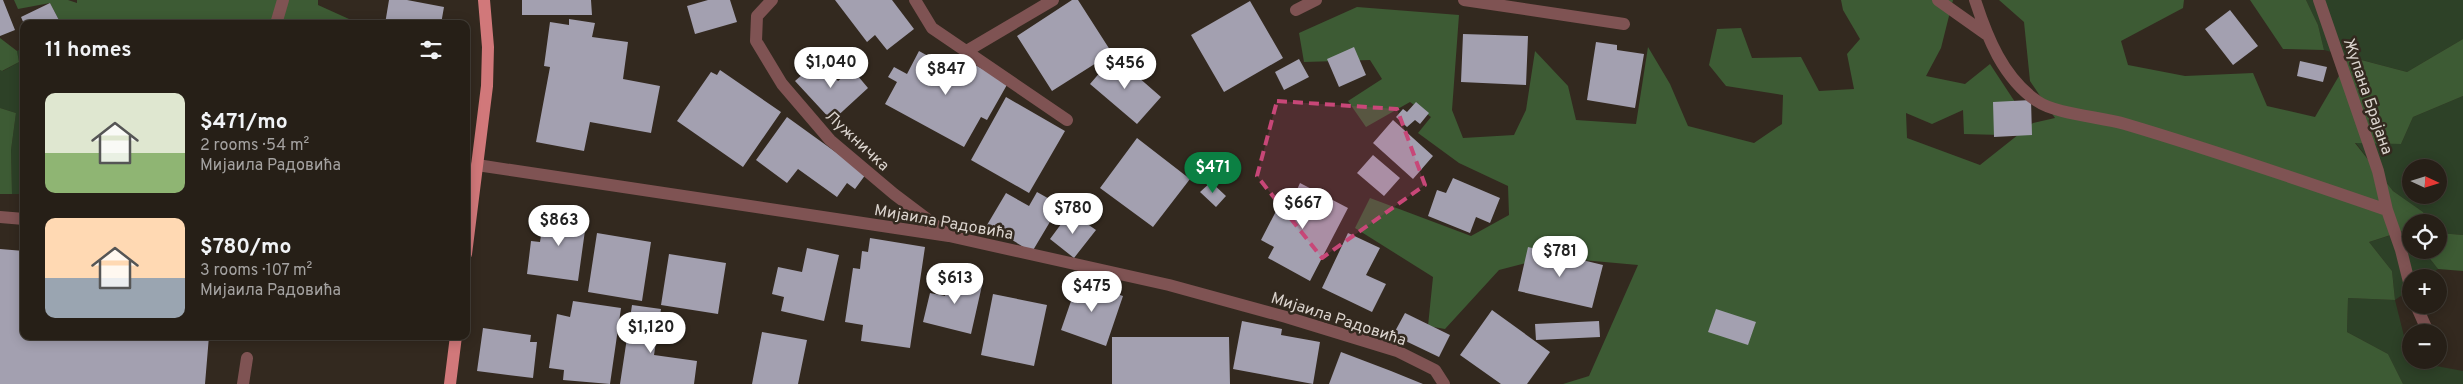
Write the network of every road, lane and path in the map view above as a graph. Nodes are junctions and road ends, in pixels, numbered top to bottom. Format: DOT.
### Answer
graph roads {
  1 [pos="283,0"];
  2 [pos="484,0"];
  3 [pos="772,0"];
  4 [pos="914,0"];
  5 [pos="1053,0"];
  6 [pos="1316,0"];
  7 [pos="1464,0"];
  8 [pos="1938,0"];
  9 [pos="1975,0"];
  10 [pos="2319,0"];
  11 [pos="1296,10"];
  12 [pos="277,20"];
  13 [pos="1624,24"];
  14 [pos="1986,34"];
  15 [pos="965,52"];
  16 [pos="1067,120"];
  17 [pos="477,165"];
  18 [pos="2387,210"];
  19 [pos="470,215"];
  20 [pos="0,216"];
  21 [pos="20,218"];
  22 [pos="949,236"];
  23 [pos="2406,269"];
  24 [pos="456,340"];
  25 [pos="247,358"];
  26 [pos="243,384"];
  27 [pos="450,384"];
  28 [pos="1444,384"];
  1 -- 12 [label="street"];
  2 -- 17 [label="main road"];
  3 -- 22 [label="street, Лужничка"];
  4 -- 15 [label="street"];
  5 -- 15 [label="street"];
  6 -- 11 [label="street"];
  7 -- 13 [label="street"];
  8 -- 14 [label="street"];
  9 -- 14 [label="street"];
  10 -- 18 [label="street, Жупана Брајана"];
  14 -- 18 [label="street"];
  15 -- 16 [label="street"];
  17 -- 19 [label="main road"];
  17 -- 22 [label="street, Мијаила Радовића"];
  18 -- 23 [label="street, Жупана Брајана"];
  20 -- 21 [label="street"];
  22 -- 28 [label="street, Мијаила Радовића"];
  24 -- 27 [label="main road"];
  25 -- 26 [label="street"];
}
